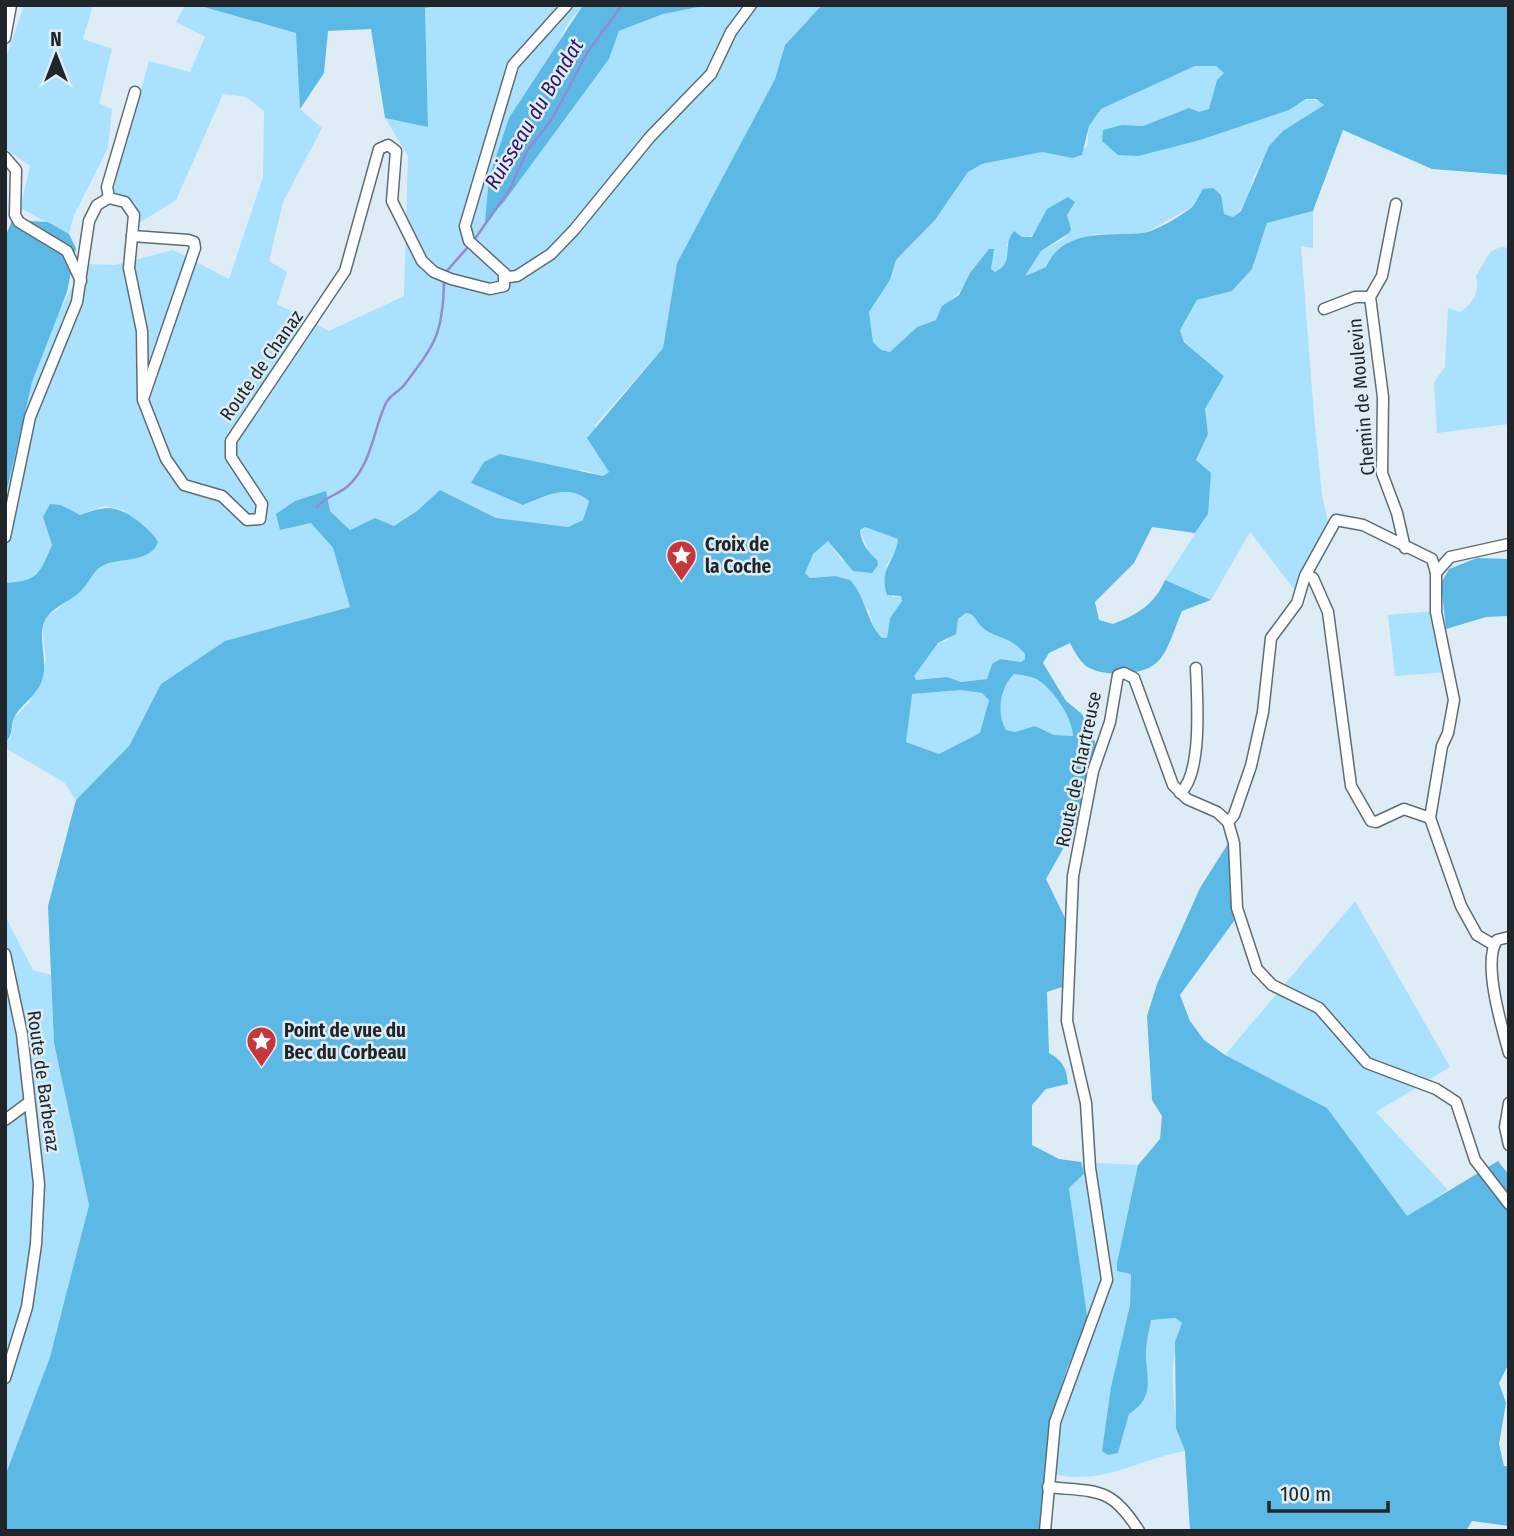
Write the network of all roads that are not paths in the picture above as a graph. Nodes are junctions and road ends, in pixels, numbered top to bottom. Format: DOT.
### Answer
graph roads {
  1 [pos="11,5"];
  2 [pos="567,5"];
  3 [pos="751,5"];
  4 [pos="5,38"];
  5 [pos="135,92"];
  6 [pos="5,157"];
  7 [pos="109,198"];
  8 [pos="1396,204"];
  9 [pos="132,236"];
  10 [pos="504,273"];
  11 [pos="80,281"];
  12 [pos="1370,297"];
  13 [pos="1324,309"];
  14 [pos="143,400"];
  15 [pos="5,537"];
  16 [pos="1509,544"];
  17 [pos="1405,548"];
  18 [pos="1436,573"];
  19 [pos="1308,575"];
  20 [pos="1196,668"];
  21 [pos="1180,793"];
  22 [pos="1430,818"];
  23 [pos="1227,822"];
  24 [pos="1509,937"];
  25 [pos="1493,945"];
  26 [pos="5,954"];
  27 [pos="1509,1053"];
  28 [pos="28,1103"];
  29 [pos="1509,1103"];
  30 [pos="5,1121"];
  31 [pos="1509,1145"];
  32 [pos="1509,1204"];
  33 [pos="5,1378"];
  34 [pos="1048,1487"];
  35 [pos="1045,1531"];
  36 [pos="1139,1531"];
  1 -- 4 [label="street"];
  2 -- 10 [label="street"];
  3 -- 10 [label="street"];
  5 -- 7 [label="street"];
  6 -- 11 [label="street"];
  7 -- 9 [label="street, Route de Chanaz"];
  7 -- 11 [label="street"];
  8 -- 12 [label="street, Chemin de Moulevin"];
  9 -- 14 [label="street, Route de Chanaz"];
  9 -- 14 [label="street"];
  10 -- 14 [label="street, Route de Chanaz"];
  11 -- 15 [label="street"];
  12 -- 13 [label="street"];
  12 -- 17 [label="street, Chemin de Moulevin"];
  16 -- 18 [label="street"];
  17 -- 18 [label="street"];
  17 -- 19 [label="street"];
  18 -- 22 [label="street"];
  19 -- 22 [label="street"];
  19 -- 23 [label="street"];
  20 -- 21 [label="street"];
  21 -- 23 [label="street"];
  21 -- 34 [label="street, Route de Chartreuse"];
  22 -- 25 [label="street"];
  23 -- 32 [label="street"];
  24 -- 25 [label="street"];
  25 -- 27 [label="street"];
  26 -- 28 [label="street, Route de Barberaz"];
  28 -- 30 [label="street"];
  28 -- 33 [label="street, Route de Barberaz"];
  29 -- 31 [label="street"];
  34 -- 35 [label="street, Route de Chartreuse"];
  34 -- 36 [label="street"];
}
